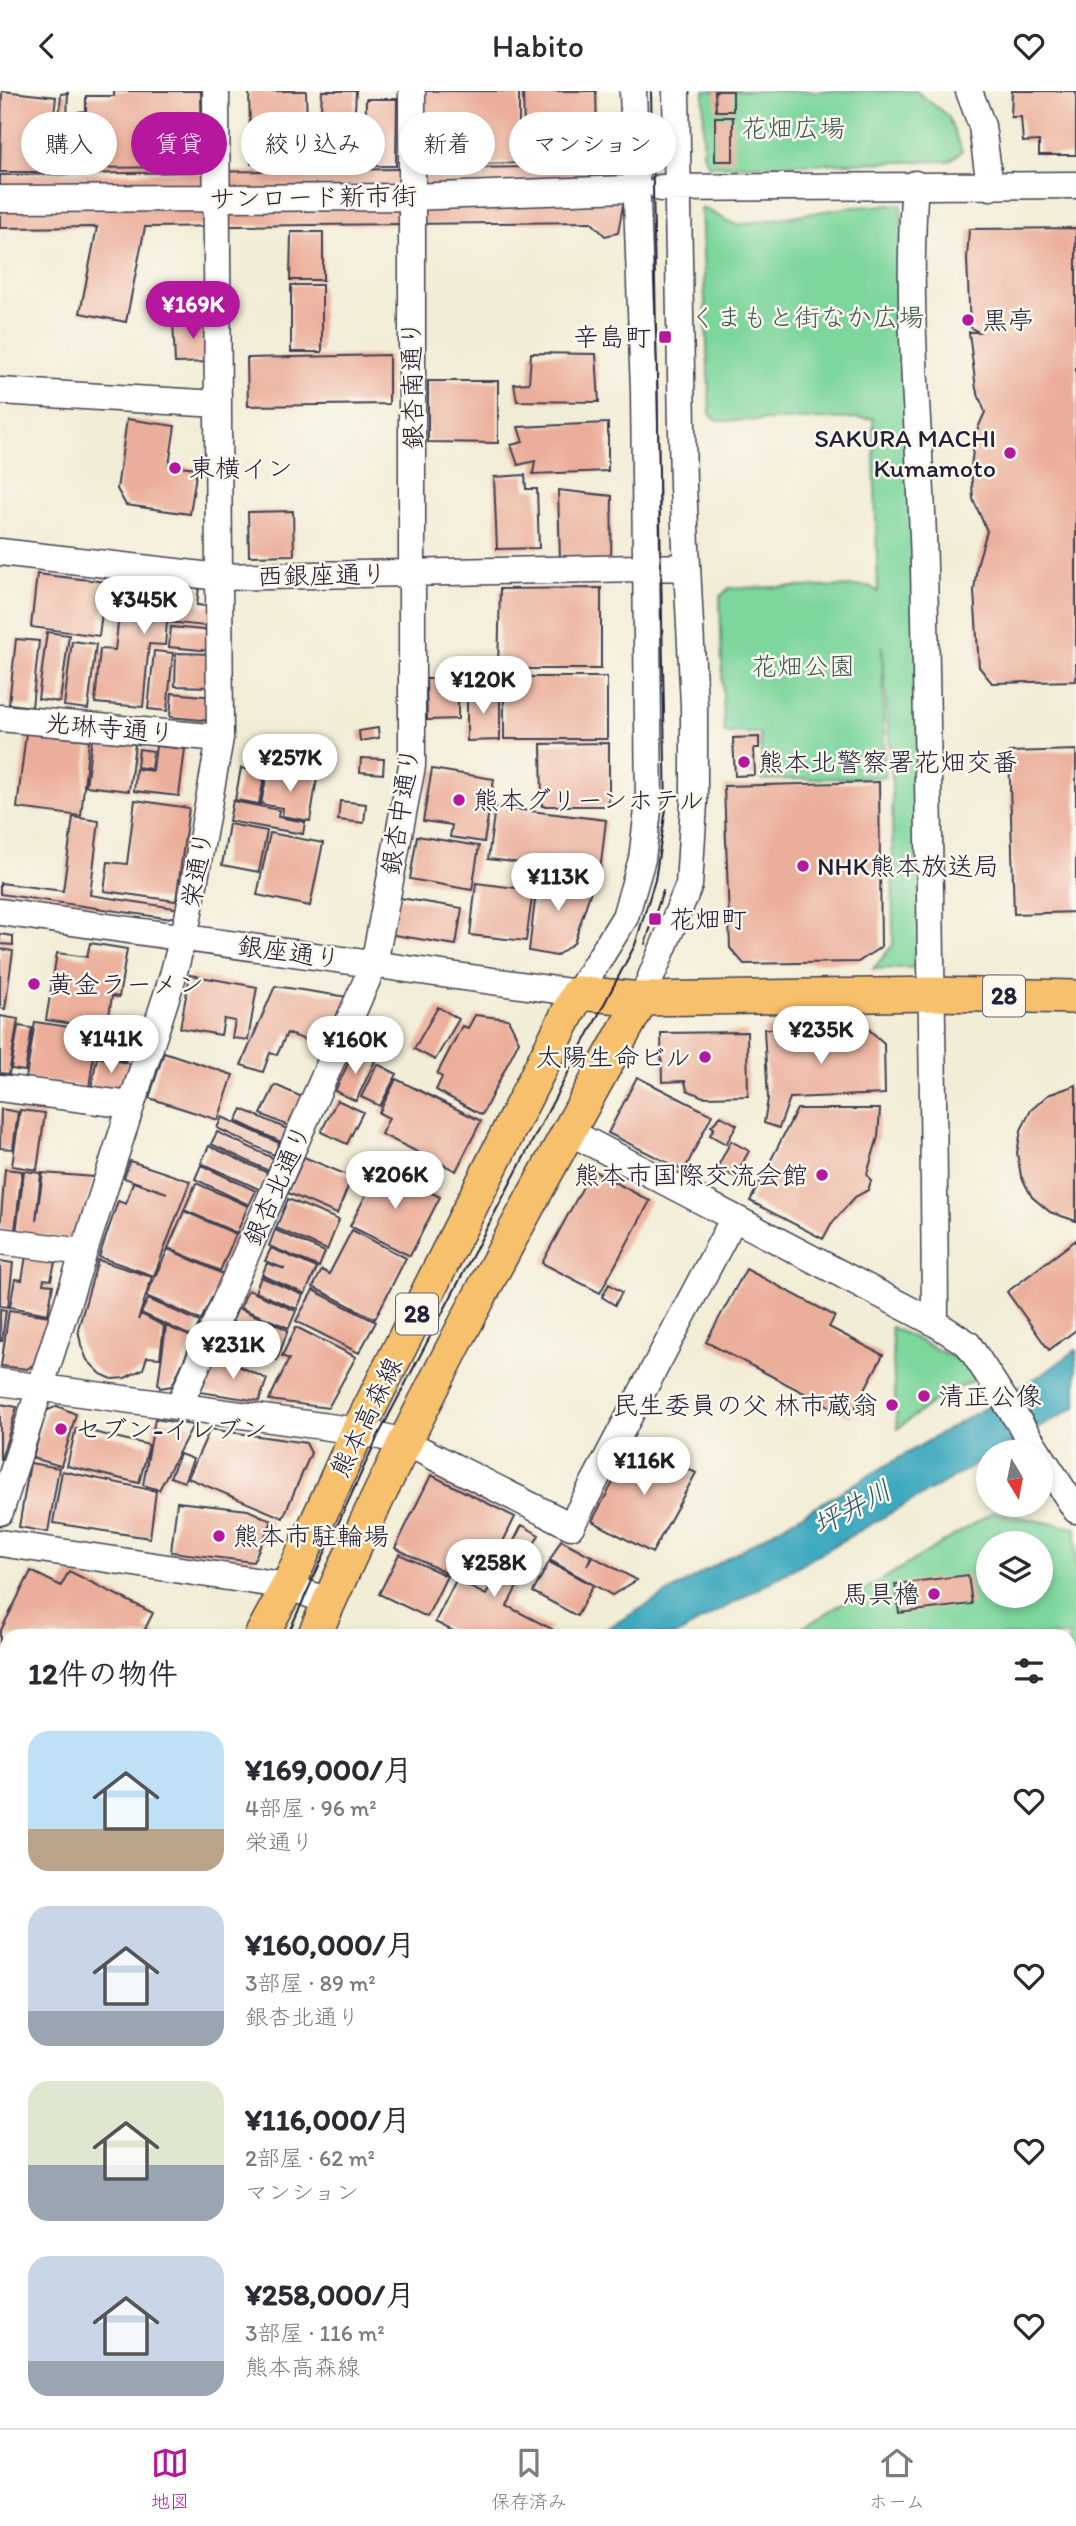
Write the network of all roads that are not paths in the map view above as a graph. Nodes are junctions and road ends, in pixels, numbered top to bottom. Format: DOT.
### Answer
graph roads {
  1 [pos="216,91"];
  2 [pos="412,91"];
  3 [pos="634,91"];
  4 [pos="676,91"];
  5 [pos="969,91"];
  6 [pos="915,184"];
  7 [pos="1076,185"];
  8 [pos="989,187"];
  9 [pos="678,188"];
  10 [pos="632,189"];
  11 [pos="410,197"];
  12 [pos="219,198"];
  13 [pos="0,199"];
  14 [pos="0,391"];
  15 [pos="218,404"];
  16 [pos="0,552"];
  17 [pos="687,567"];
  18 [pos="646,568"];
  19 [pos="414,573"];
  20 [pos="220,577"];
  21 [pos="0,718"];
  22 [pos="220,738"];
  23 [pos="0,912"];
  24 [pos="184,936"];
  25 [pos="374,964"];
  26 [pos="578,993"];
  27 [pos="933,995"];
  28 [pos="1076,997"];
  29 [pos="642,999"];
  30 [pos="0,1088"];
  31 [pos="130,1105"];
  32 [pos="568,1131"];
  33 [pos="734,1218"];
  34 [pos="0,1241"];
  35 [pos="83,1252"];
  36 [pos="935,1323"];
  37 [pos="0,1381"];
  38 [pos="39,1387"];
  39 [pos="179,1406"];
  40 [pos="358,1430"];
  41 [pos="1031,1440"];
  42 [pos="405,1442"];
  43 [pos="1054,1476"];
  44 [pos="1076,1510"];
  45 [pos="0,1512"];
  46 [pos="0,1543"];
  47 [pos="288,1586"];
  48 [pos="329,1602"];
  49 [pos="265,1629"];
  50 [pos="317,1629"];
  1 -- 12 [label="street, 栄通り"];
  2 -- 11 [label="street, 銀杏南通り"];
  3 -- 10 [label="street"];
  4 -- 9 [label="street"];
  5 -- 8 [label="street"];
  6 -- 8 [label="street, サンロード新市街"];
  6 -- 9 [label="street, サンロード新市街"];
  6 -- 27 [label="street"];
  7 -- 8 [label="street, サンロード新市街"];
  9 -- 10 [label="street, サンロード新市街"];
  9 -- 17 [label="street"];
  10 -- 11 [label="street, サンロード新市街"];
  10 -- 18 [label="street"];
  11 -- 12 [label="street, サンロード新市街"];
  11 -- 19 [label="street, 銀杏南通り"];
  12 -- 13 [label="street, サンロード新市街"];
  12 -- 15 [label="street, 栄通り"];
  14 -- 15 [label="street"];
  15 -- 20 [label="street, 栄通り"];
  16 -- 20 [label="street, 西銀座通り"];
  17 -- 18 [label="street, 西銀座通り"];
  17 -- 29 [label="street"];
  18 -- 19 [label="street, 西銀座通り"];
  18 -- 26 [label="street"];
  19 -- 20 [label="street, 西銀座通り"];
  19 -- 25 [label="street, 銀杏中通り"];
  20 -- 22 [label="street, 栄通り"];
  21 -- 22 [label="street, 光琳寺通り"];
  22 -- 24 [label="street, 栄通り"];
  23 -- 24 [label="street, 銀座通り"];
  24 -- 25 [label="street, 銀座通り"];
  24 -- 31 [label="street, 栄通り"];
  25 -- 26 [label="street, 銀座通り"];
  25 -- 39 [label="street, 銀杏北通り"];
  26 -- 29 [label="main road, 28"];
  26 -- 40 [label="main road, 熊本高森線 / 28"];
  27 -- 28 [label="main road, 28"];
  27 -- 29 [label="main road, 28"];
  27 -- 36 [label="street"];
  29 -- 32 [label="main road, 熊本高森線 / 28"];
  30 -- 31 [label="street"];
  31 -- 35 [label="street, 栄通り"];
  32 -- 33 [label="street"];
  32 -- 42 [label="main road, 熊本高森線 / 28"];
  33 -- 36 [label="street"];
  33 -- 42 [label="street"];
  34 -- 35 [label="street"];
  35 -- 38 [label="street, 栄通り"];
  36 -- 41 [label="street"];
  37 -- 38 [label="street"];
  38 -- 39 [label="street"];
  38 -- 45 [label="street, 栄通り"];
  39 -- 40 [label="street"];
  40 -- 42 [label="street"];
  40 -- 47 [label="main road, 熊本高森線 / 28"];
  42 -- 48 [label="main road, 熊本高森線 / 28"];
  43 -- 44 [label="street"];
  46 -- 47 [label="street"];
  47 -- 48 [label="street"];
  47 -- 49 [label="main road, 熊本高森線 / 28"];
  48 -- 50 [label="main road, 熊本高森線 / 28"];
}
